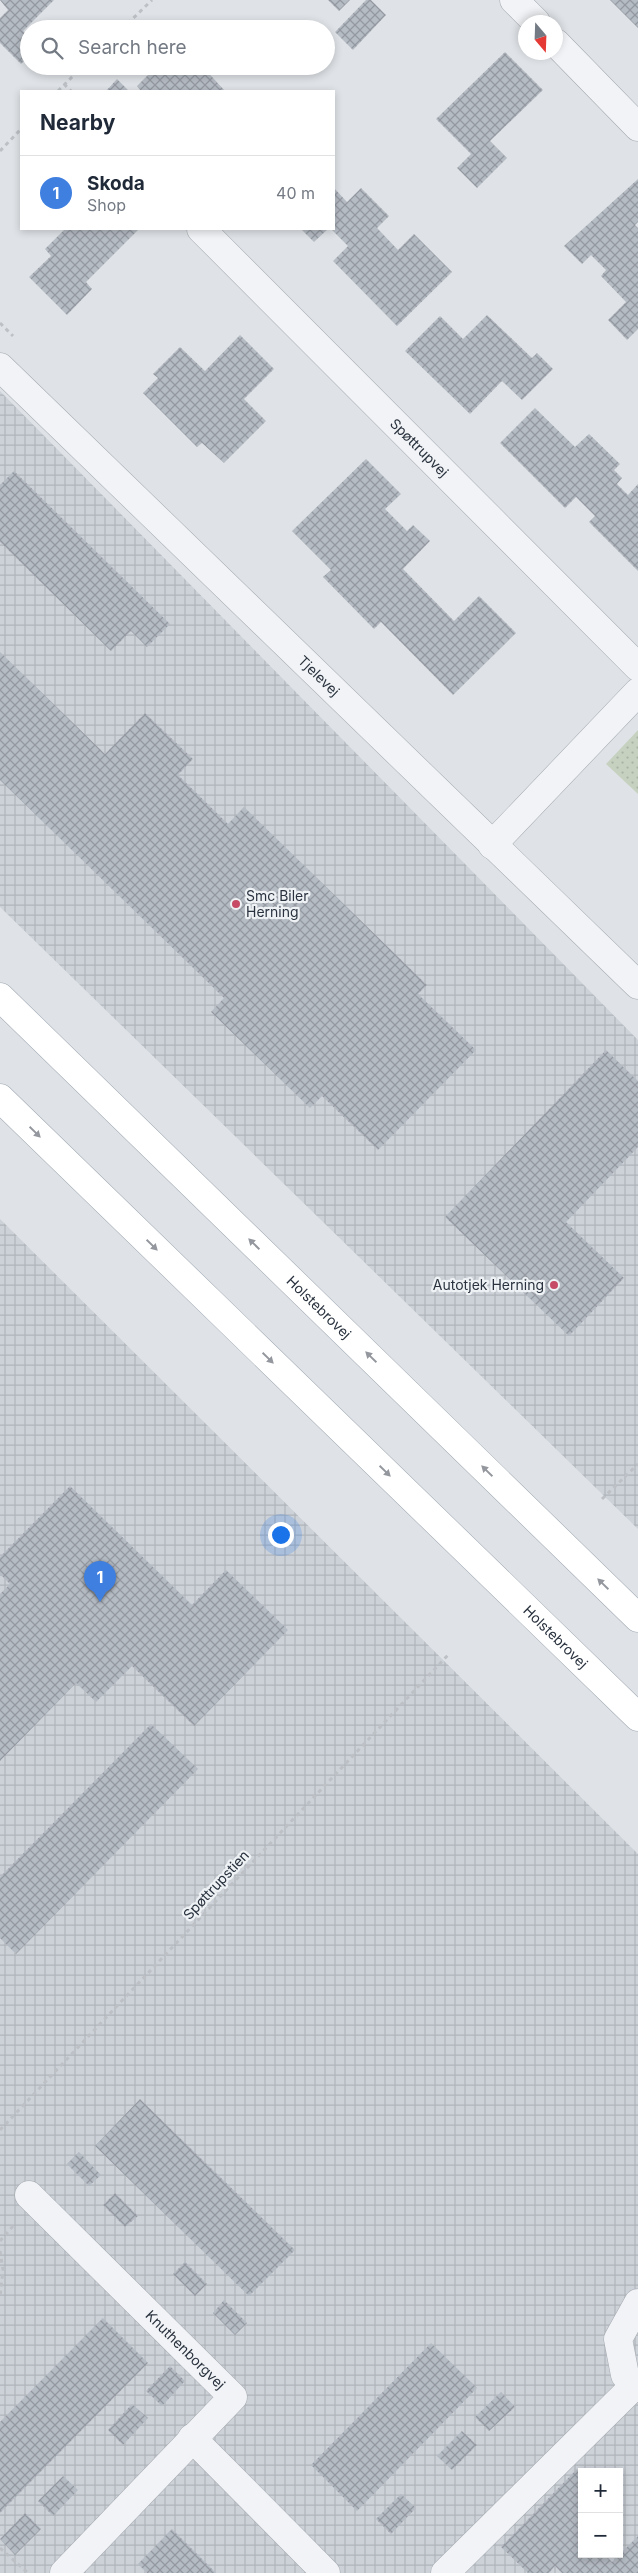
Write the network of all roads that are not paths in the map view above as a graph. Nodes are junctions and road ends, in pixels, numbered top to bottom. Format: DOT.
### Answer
graph roads {
  1 [pos="514,0"];
  2 [pos="529,15"];
  3 [pos="563,50"];
  4 [pos="638,127"];
  5 [pos="202,230"];
  6 [pos="0,367"];
  7 [pos="638,667"];
  8 [pos="638,692"];
  9 [pos="492,845"];
  10 [pos="638,985"];
  11 [pos="0,997"];
  12 [pos="0,1098"];
  13 [pos="638,1618"];
  14 [pos="638,1717"];
  15 [pos="29,2195"];
  16 [pos="638,2303"];
  17 [pos="637,2386"];
  18 [pos="192,2438"];
  19 [pos="64,2573"];
  20 [pos="326,2573"];
  21 [pos="445,2573"];
  1 -- 2 [label="street"];
  3 -- 4 [label="street"];
  5 -- 7 [label="street, Spøttrupvej"];
  6 -- 9 [label="street, Tjelevej"];
  8 -- 9 [label="street"];
  9 -- 10 [label="street, Tjelevej"];
  13 -- 11 [label="main road, Holstebrovej, one-way"];
  12 -- 14 [label="main road, Holstebrovej, one-way"];
  15 -- 18 [label="street, Knuthenborgvej"];
  16 -- 17 [label="street"];
  17 -- 21 [label="street"];
  18 -- 19 [label="street, Knuthenborgvej"];
  18 -- 20 [label="street"];
}
